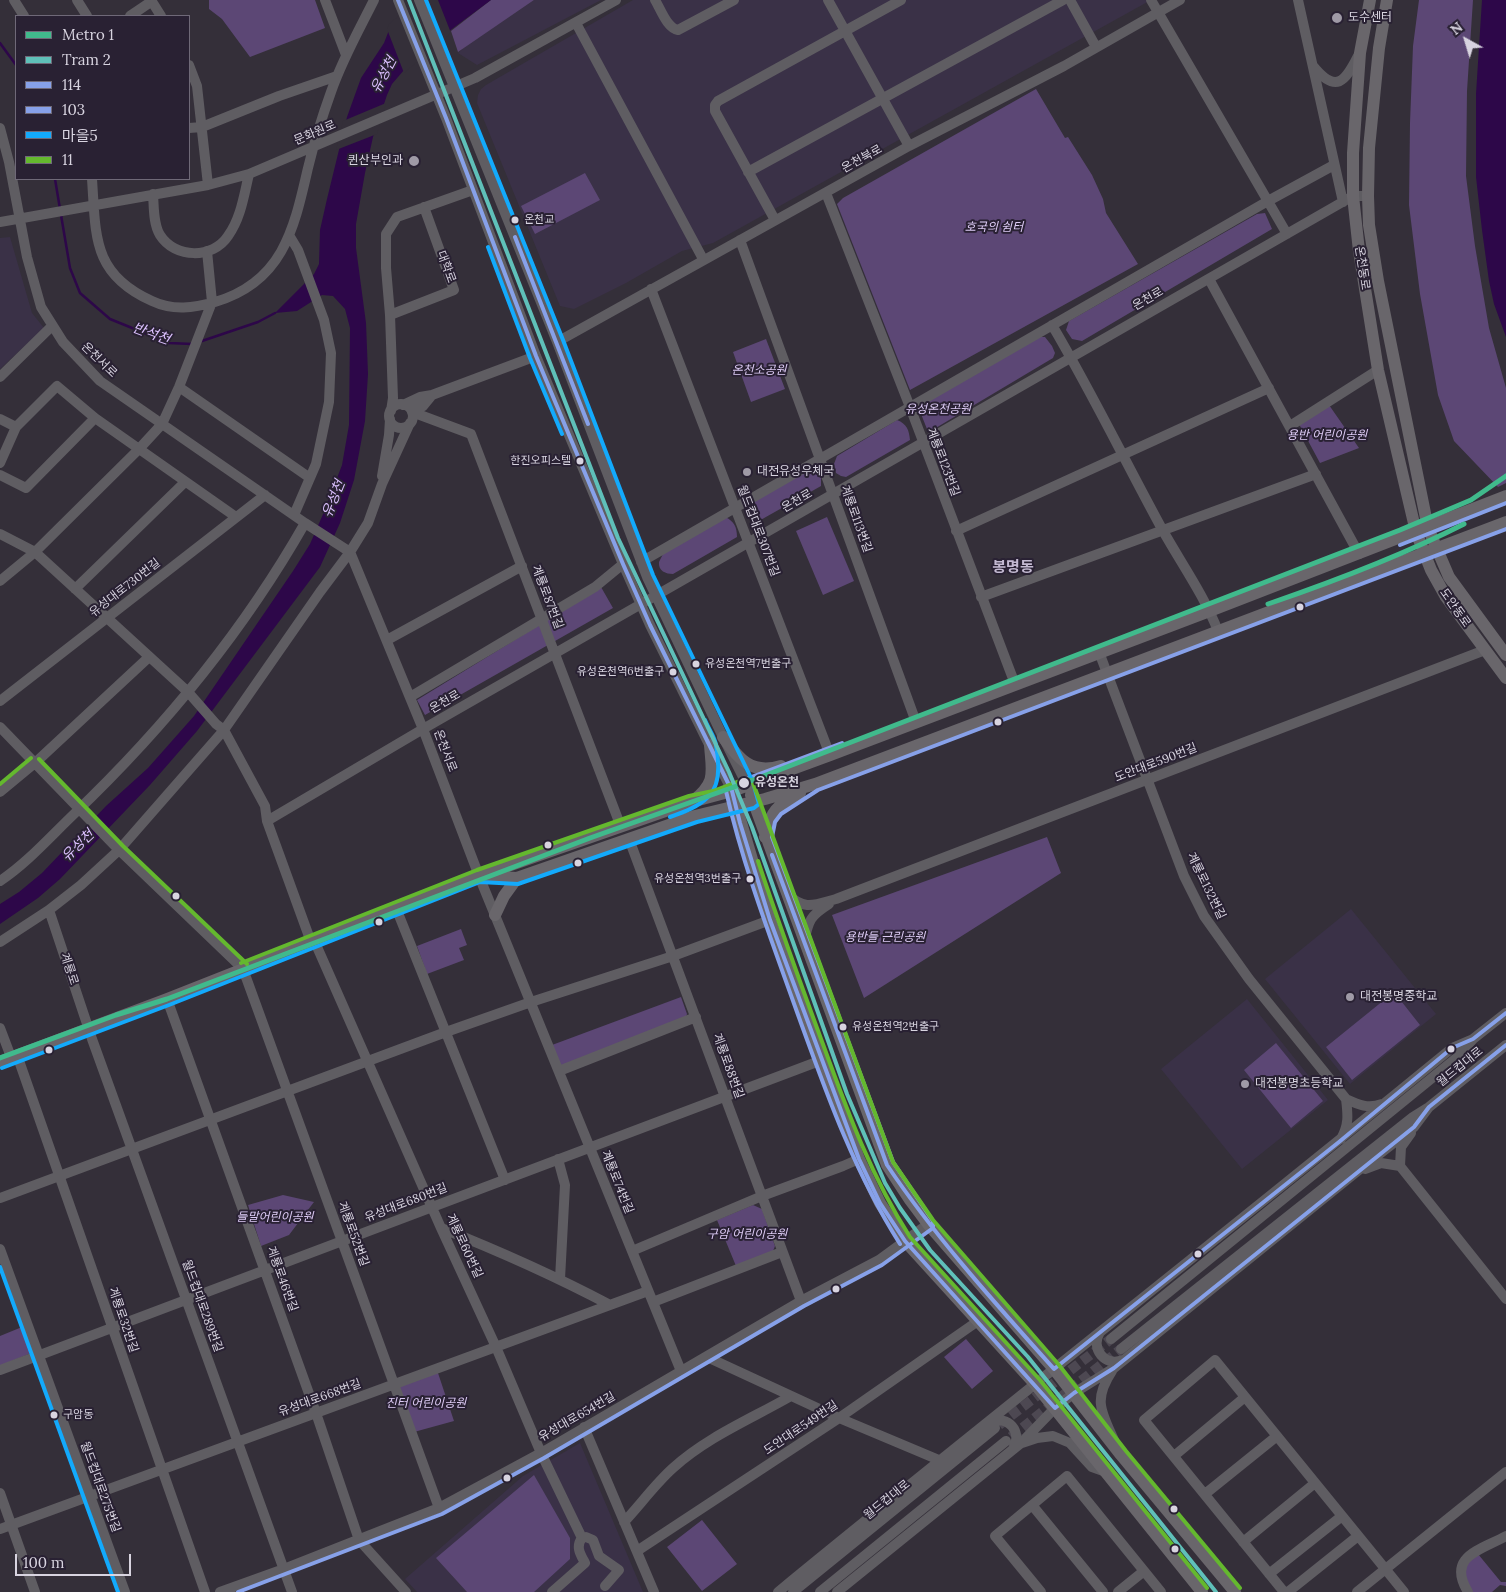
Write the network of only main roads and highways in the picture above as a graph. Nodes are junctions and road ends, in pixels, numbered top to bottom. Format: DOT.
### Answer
graph roads {
  1 [pos="1370,0"];
  2 [pos="1387,0"];
  3 [pos="1506,496"];
  4 [pos="1506,522"];
  5 [pos="1422,530"];
  6 [pos="1431,551"];
  7 [pos="1506,655"];
  8 [pos="1506,678"];
  9 [pos="722,737"];
  10 [pos="710,745"];
  11 [pos="803,764"];
  12 [pos="815,784"];
  13 [pos="747,785"];
  14 [pos="732,791"];
  15 [pos="691,802"];
  16 [pos="753,802"];
  17 [pos="736,806"];
  18 [pos="765,837"];
  19 [pos="479,876"];
  20 [pos="517,878"];
  21 [pos="495,915"];
  22 [pos="9,1058"];
  23 [pos="1202,1592"];
  24 [pos="1235,1592"];
  1 -- 5 [label="main road, 온천동로"];
  2 -- 5 [label="main road, 온천동로"];
  3 -- 5 [label="main road"];
  4 -- 6 [label="main road"];
  5 -- 6 [label="main road, 도안동로"];
  5 -- 11 [label="main road"];
  6 -- 7 [label="main road, 도안동로"];
  6 -- 8 [label="main road, 도안동로"];
  6 -- 12 [label="main road"];
  9 -- 11 [label="main road"];
  10 -- 15 [label="main road"];
  11 -- 13 [label="main road"];
  12 -- 16 [label="main road"];
  12 -- 18 [label="main road"];
  13 -- 14 [label="main road"];
  13 -- 16 [label="main road"];
  14 -- 15 [label="main road"];
  14 -- 17 [label="main road"];
  15 -- 19 [label="main road"];
  16 -- 17 [label="main road"];
  16 -- 18 [label="main road"];
  17 -- 20 [label="main road"];
  17 -- 23 [label="main road"];
  18 -- 24 [label="main road"];
  19 -- 20 [label="main road"];
  19 -- 22 [label="main road"];
  20 -- 21 [label="main road"];
}
